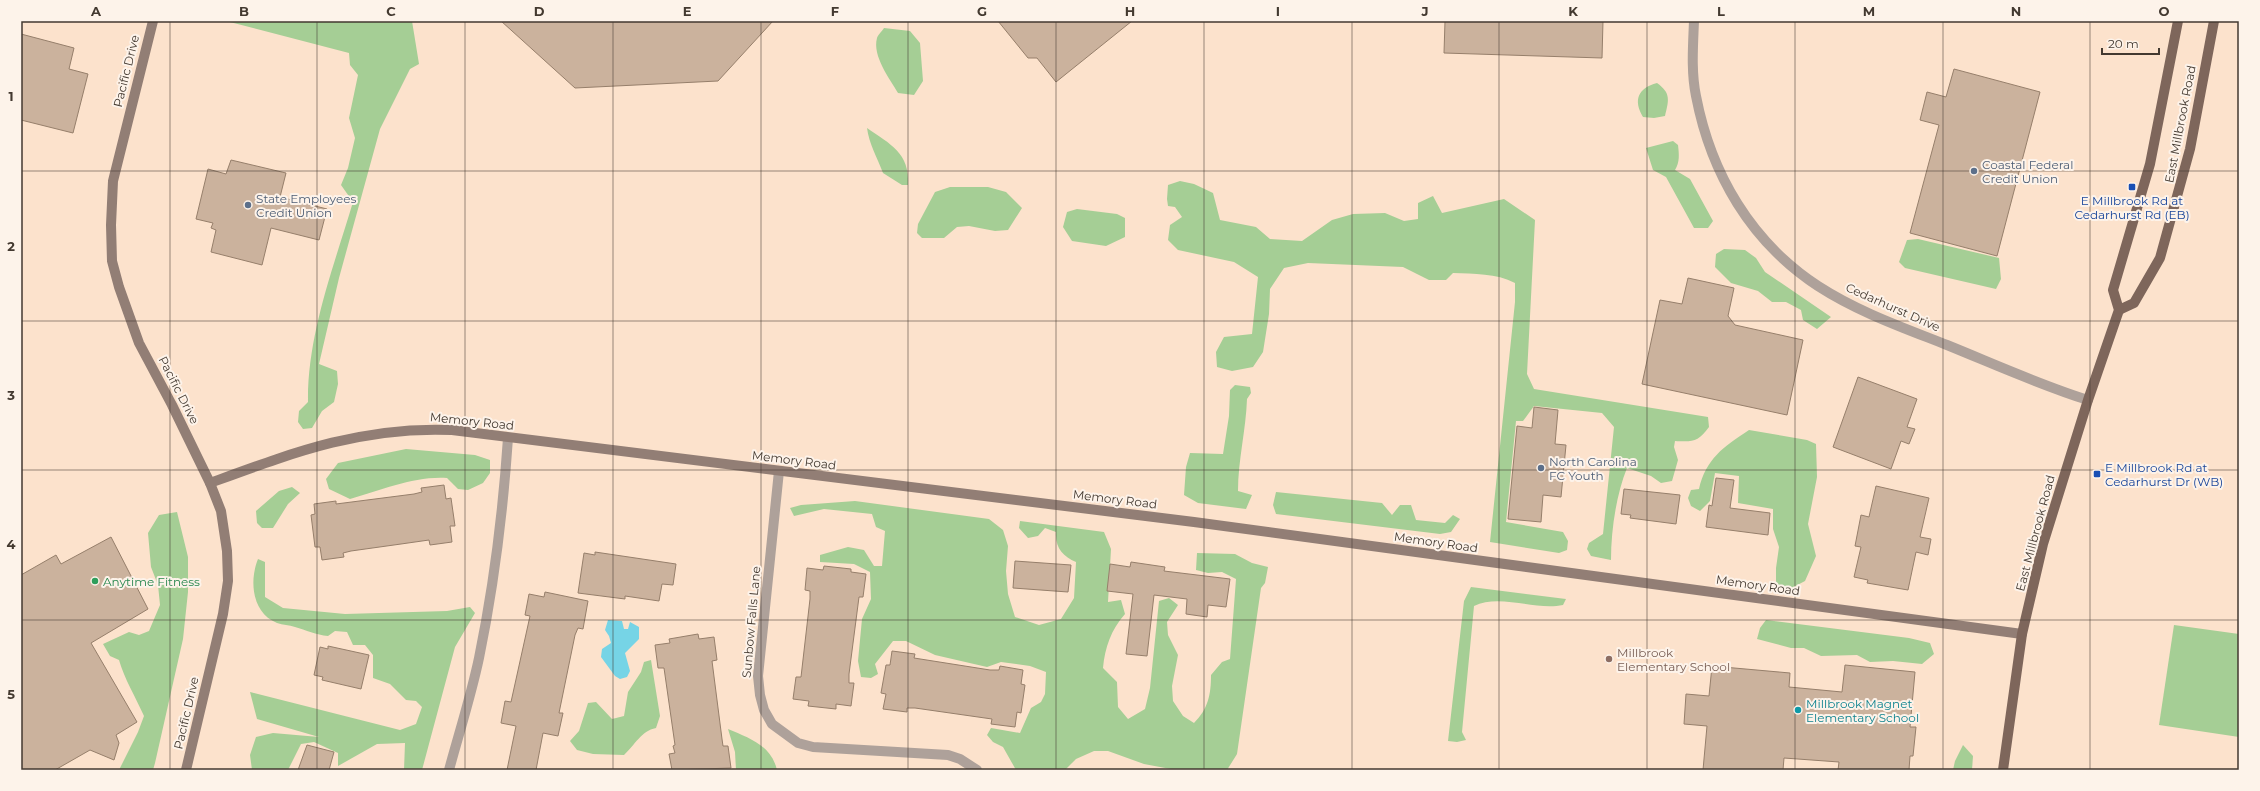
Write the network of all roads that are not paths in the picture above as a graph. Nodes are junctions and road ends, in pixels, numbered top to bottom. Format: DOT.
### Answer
graph roads {
  1 [pos="153,21"];
  2 [pos="1694,21"];
  3 [pos="2178,21"];
  4 [pos="2214,21"];
  5 [pos="2119,310"];
  6 [pos="2088,400"];
  7 [pos="508,438"];
  8 [pos="778,471"];
  9 [pos="210,483"];
  10 [pos="2022,634"];
  11 [pos="186,770"];
  12 [pos="449,770"];
  13 [pos="977,770"];
  14 [pos="2003,770"];
  1 -- 9 [label="street, Pacific Drive"];
  2 -- 6 [label="street, Cedarhurst Drive"];
  3 -- 5 [label="main road, East Millbrook Road"];
  4 -- 5 [label="main road, East Millbrook Road"];
  5 -- 6 [label="main road, East Millbrook Road"];
  6 -- 10 [label="main road, East Millbrook Road"];
  7 -- 8 [label="street, Memory Road"];
  7 -- 9 [label="street, Memory Road"];
  7 -- 12 [label="street"];
  8 -- 10 [label="street, Memory Road"];
  8 -- 13 [label="street, Sunbow Falls Lane"];
  9 -- 11 [label="street, Pacific Drive"];
  10 -- 14 [label="main road, East Millbrook Road"];
}
